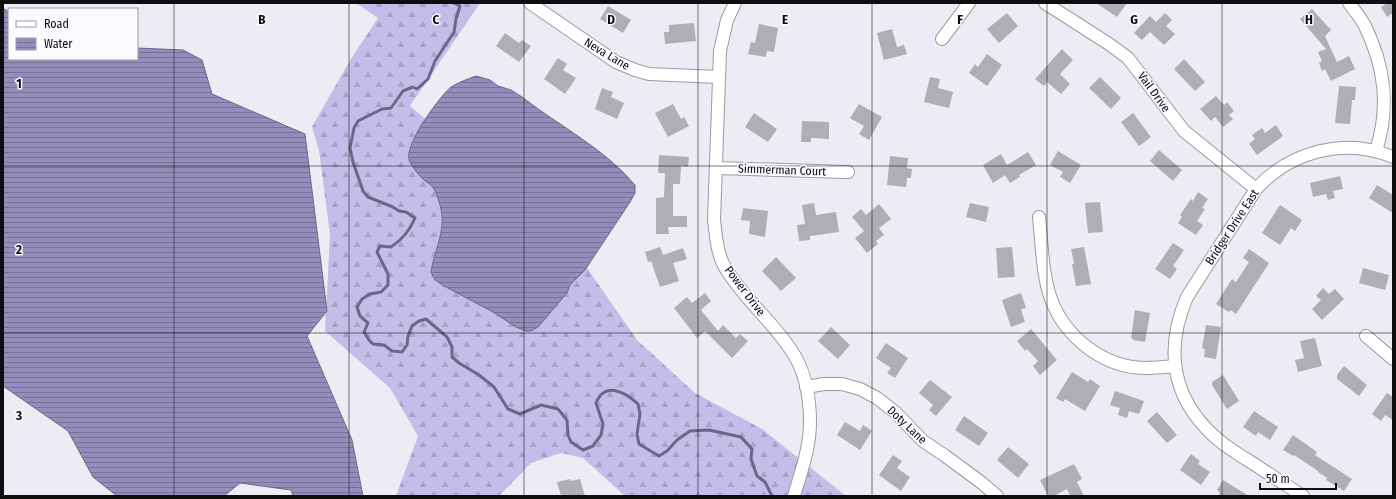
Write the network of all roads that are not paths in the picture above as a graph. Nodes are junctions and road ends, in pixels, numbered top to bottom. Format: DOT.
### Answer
graph roads {
  1 [pos="530,3"];
  2 [pos="735,3"];
  3 [pos="969,3"];
  4 [pos="1045,3"];
  5 [pos="1349,3"];
  6 [pos="942,39"];
  7 [pos="719,77"];
  8 [pos="1376,151"];
  9 [pos="1393,157"];
  10 [pos="717,168"];
  11 [pos="848,172"];
  12 [pos="1256,189"];
  13 [pos="1039,217"];
  14 [pos="1366,336"];
  15 [pos="1393,359"];
  16 [pos="1175,366"];
  17 [pos="806,387"];
  18 [pos="794,496"];
  19 [pos="997,496"];
  20 [pos="1302,496"];
  1 -- 7 [label="street, Neva Lane"];
  2 -- 7 [label="street, Power Drive"];
  3 -- 6 [label="street"];
  4 -- 12 [label="street, Vail Drive"];
  5 -- 8 [label="street"];
  7 -- 10 [label="street, Power Drive"];
  8 -- 9 [label="street, Bridger Drive East"];
  8 -- 12 [label="street, Bridger Drive East"];
  10 -- 11 [label="street, Simmerman Court"];
  10 -- 17 [label="street, Power Drive"];
  12 -- 16 [label="street, Bridger Drive East"];
  13 -- 16 [label="street"];
  14 -- 15 [label="street"];
  16 -- 20 [label="street, Bridger Drive East"];
  17 -- 18 [label="street, Power Drive"];
  17 -- 19 [label="street, Doty Lane"];
}
